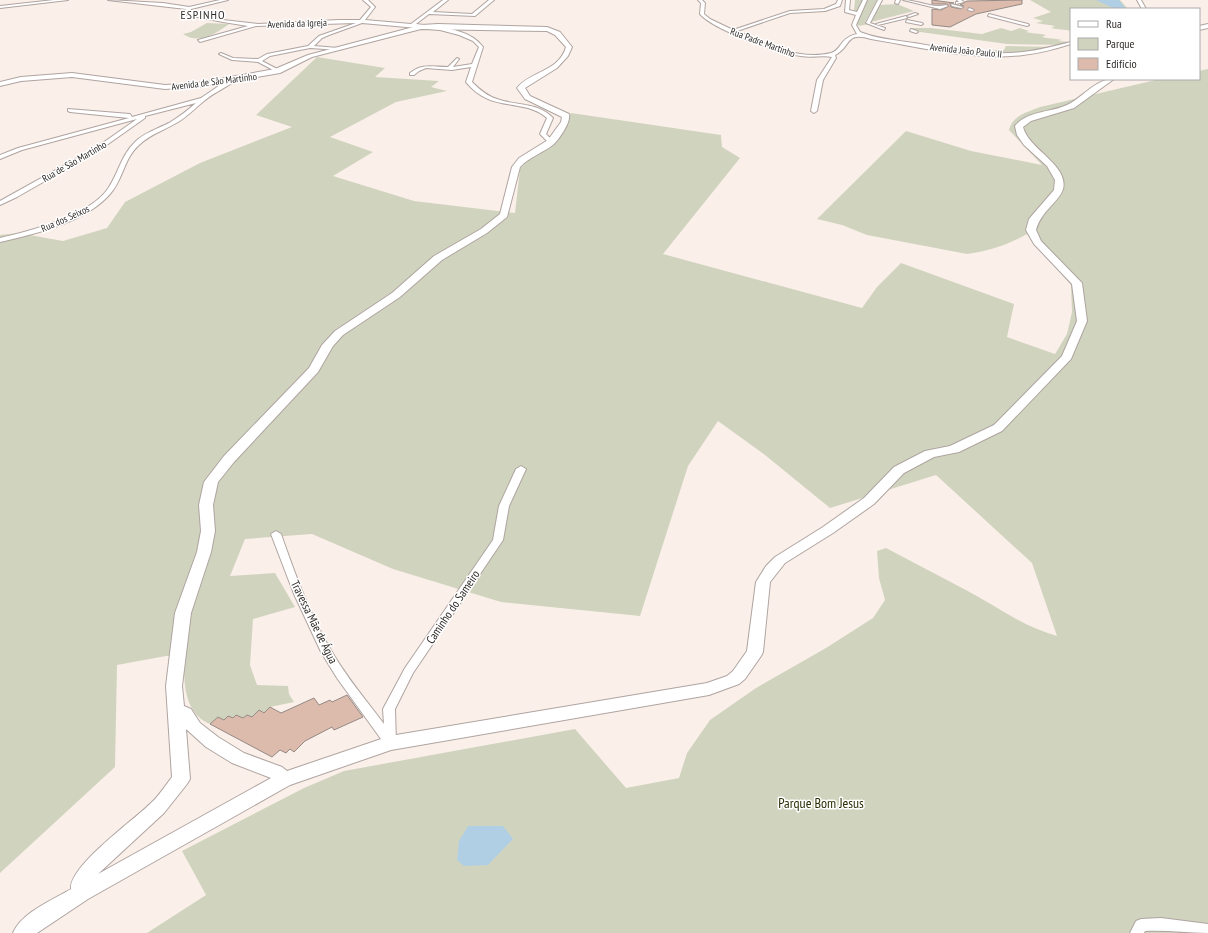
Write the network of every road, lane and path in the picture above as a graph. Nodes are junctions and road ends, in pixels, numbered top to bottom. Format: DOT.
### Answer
graph roads {
  1 [pos="66,0"];
  2 [pos="110,0"];
  3 [pos="226,0"];
  4 [pos="365,0"];
  5 [pos="446,0"];
  6 [pos="492,0"];
  7 [pos="700,0"];
  8 [pos="840,0"];
  9 [pos="848,0"];
  10 [pos="864,0"];
  11 [pos="880,0"];
  12 [pos="905,0"];
  13 [pos="953,4"];
  14 [pos="0,7"];
  15 [pos="189,8"];
  16 [pos="971,10"];
  17 [pos="427,13"];
  18 [pos="858,14"];
  19 [pos="916,14"];
  20 [pos="989,15"];
  21 [pos="907,18"];
  22 [pos="361,22"];
  23 [pos="915,23"];
  24 [pos="876,24"];
  25 [pos="256,25"];
  26 [pos="1026,25"];
  27 [pos="417,26"];
  28 [pos="868,26"];
  29 [pos="884,29"];
  30 [pos="733,31"];
  31 [pos="916,32"];
  32 [pos="861,34"];
  33 [pos="200,41"];
  34 [pos="1070,43"];
  35 [pos="310,47"];
  36 [pos="338,49"];
  37 [pos="221,54"];
  38 [pos="830,54"];
  39 [pos="457,59"];
  40 [pos="259,61"];
  41 [pos="474,65"];
  42 [pos="449,69"];
  43 [pos="277,71"];
  44 [pos="412,74"];
  45 [pos="231,80"];
  46 [pos="1109,80"];
  47 [pos="0,84"];
  48 [pos="203,99"];
  49 [pos="70,110"];
  50 [pos="814,111"];
  51 [pos="146,114"];
  52 [pos="138,116"];
  53 [pos="551,142"];
  54 [pos="0,157"];
  55 [pos="0,203"];
  56 [pos="0,240"];
  57 [pos="521,469"];
  58 [pos="276,534"];
  59 [pos="175,709"];
  60 [pos="390,743"];
  61 [pos="284,780"];
  62 [pos="81,893"];
  63 [pos="29,927"];
  64 [pos="1208,930"];
  65 [pos="1136,933"];
  1 -- 14 [label="street"];
  2 -- 15 [label="street"];
  3 -- 15 [label="street"];
  4 -- 22 [label="street"];
  5 -- 17 [label="street"];
  6 -- 17 [label="street"];
  7 -- 30 [label="street, Rua Padre Martinho"];
  8 -- 30 [label="street"];
  9 -- 18 [label="street"];
  10 -- 18 [label="street"];
  11 -- 24 [label="street"];
  12 -- 13 [label="street"];
  13 -- 16 [label="street"];
  15 -- 25 [label="street, Avenida da Igreja"];
  17 -- 27 [label="street"];
  18 -- 32 [label="street"];
  19 -- 21 [label="street"];
  20 -- 26 [label="street"];
  21 -- 23 [label="street"];
  21 -- 24 [label="street"];
  21 -- 31 [label="street"];
  22 -- 25 [label="street, Avenida da Igreja"];
  22 -- 27 [label="street, Avenida da Igreja"];
  22 -- 35 [label="street"];
  24 -- 28 [label="street"];
  24 -- 29 [label="street"];
  25 -- 33 [label="street"];
  27 -- 36 [label="main road, Avenida de São Martinho"];
  27 -- 41 [label="street, Avenida da Igreja"];
  27 -- 53 [label="main road, Avenida de São Martinho"];
  30 -- 38 [label="street, Rua Padre Martinho"];
  32 -- 34 [label="street, Avenida João Paulo II"];
  32 -- 38 [label="street"];
  35 -- 36 [label="street"];
  35 -- 40 [label="street"];
  36 -- 43 [label="main road, Avenida de São Martinho"];
  37 -- 40 [label="street"];
  38 -- 50 [label="street"];
  39 -- 42 [label="street"];
  40 -- 43 [label="street"];
  41 -- 42 [label="street"];
  41 -- 53 [label="street, Avenida da Igreja"];
  42 -- 44 [label="street"];
  43 -- 45 [label="main road, Avenida de São Martinho"];
  45 -- 47 [label="main road, Avenida de São Martinho"];
  45 -- 48 [label="street, Rua de São Martinho"];
  46 -- 60 [label="main road"];
  48 -- 51 [label="street, Rua de São Martinho"];
  48 -- 56 [label="street, Rua dos Seixos"];
  49 -- 52 [label="street"];
  51 -- 52 [label="street, Rua de São Martinho"];
  51 -- 55 [label="street, Rua de São Martinho"];
  52 -- 54 [label="street, Rua de São Martinho"];
  53 -- 59 [label="main road"];
  57 -- 60 [label="street, Caminho do Sameiro"];
  58 -- 60 [label="street, Travessa Mãe de Água"];
  59 -- 61 [label="main road"];
  59 -- 62 [label="main road"];
  60 -- 61 [label="main road"];
  61 -- 62 [label="main road"];
  62 -- 63 [label="main road"];
  64 -- 65 [label="street"];
}
